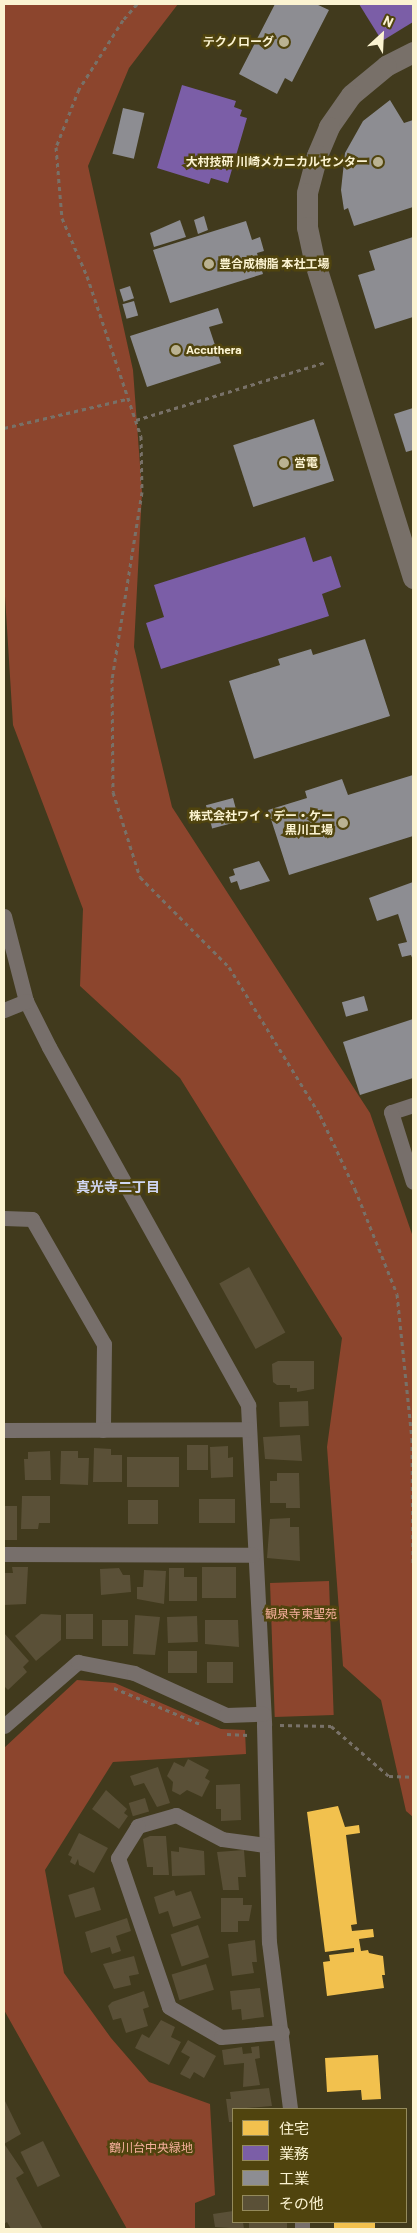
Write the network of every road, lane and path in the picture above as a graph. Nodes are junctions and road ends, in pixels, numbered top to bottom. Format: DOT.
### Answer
graph roads {
  1 [pos="137,4"];
  2 [pos="413,52"];
  3 [pos="344,356"];
  4 [pos="127,399"];
  5 [pos="136,420"];
  6 [pos="4,428"];
  7 [pos="413,578"];
  8 [pos="4,916"];
  9 [pos="26,1001"];
  10 [pos="4,1010"];
  11 [pos="413,1105"];
  12 [pos="413,1182"];
  13 [pos="4,1218"];
  14 [pos="4,1430"];
  15 [pos="102,1430"];
  16 [pos="249,1430"];
  17 [pos="4,1554"];
  18 [pos="253,1555"];
  19 [pos="413,1566"];
  20 [pos="106,1686"];
  21 [pos="264,1725"];
  22 [pos="4,1726"];
  23 [pos="204,1726"];
  24 [pos="222,1734"];
  25 [pos="413,1777"];
  26 [pos="265,1845"];
  27 [pos="282,2032"];
  28 [pos="290,2108"];
  1 -- 4 [label="path"];
  2 -- 3 [label="street"];
  3 -- 5 [label="path"];
  3 -- 7 [label="street"];
  4 -- 5 [label="path"];
  4 -- 6 [label="path"];
  5 -- 19 [label="path"];
  8 -- 9 [label="street"];
  9 -- 10 [label="street"];
  9 -- 16 [label="street"];
  11 -- 12 [label="street"];
  13 -- 15 [label="street"];
  14 -- 15 [label="street"];
  15 -- 16 [label="street"];
  16 -- 18 [label="street"];
  17 -- 18 [label="street"];
  18 -- 21 [label="street"];
  20 -- 23 [label="path"];
  21 -- 22 [label="street"];
  21 -- 24 [label="path"];
  21 -- 25 [label="path"];
  21 -- 26 [label="street"];
  26 -- 27 [label="street"];
  26 -- 27 [label="street"];
  27 -- 28 [label="street"];
}
